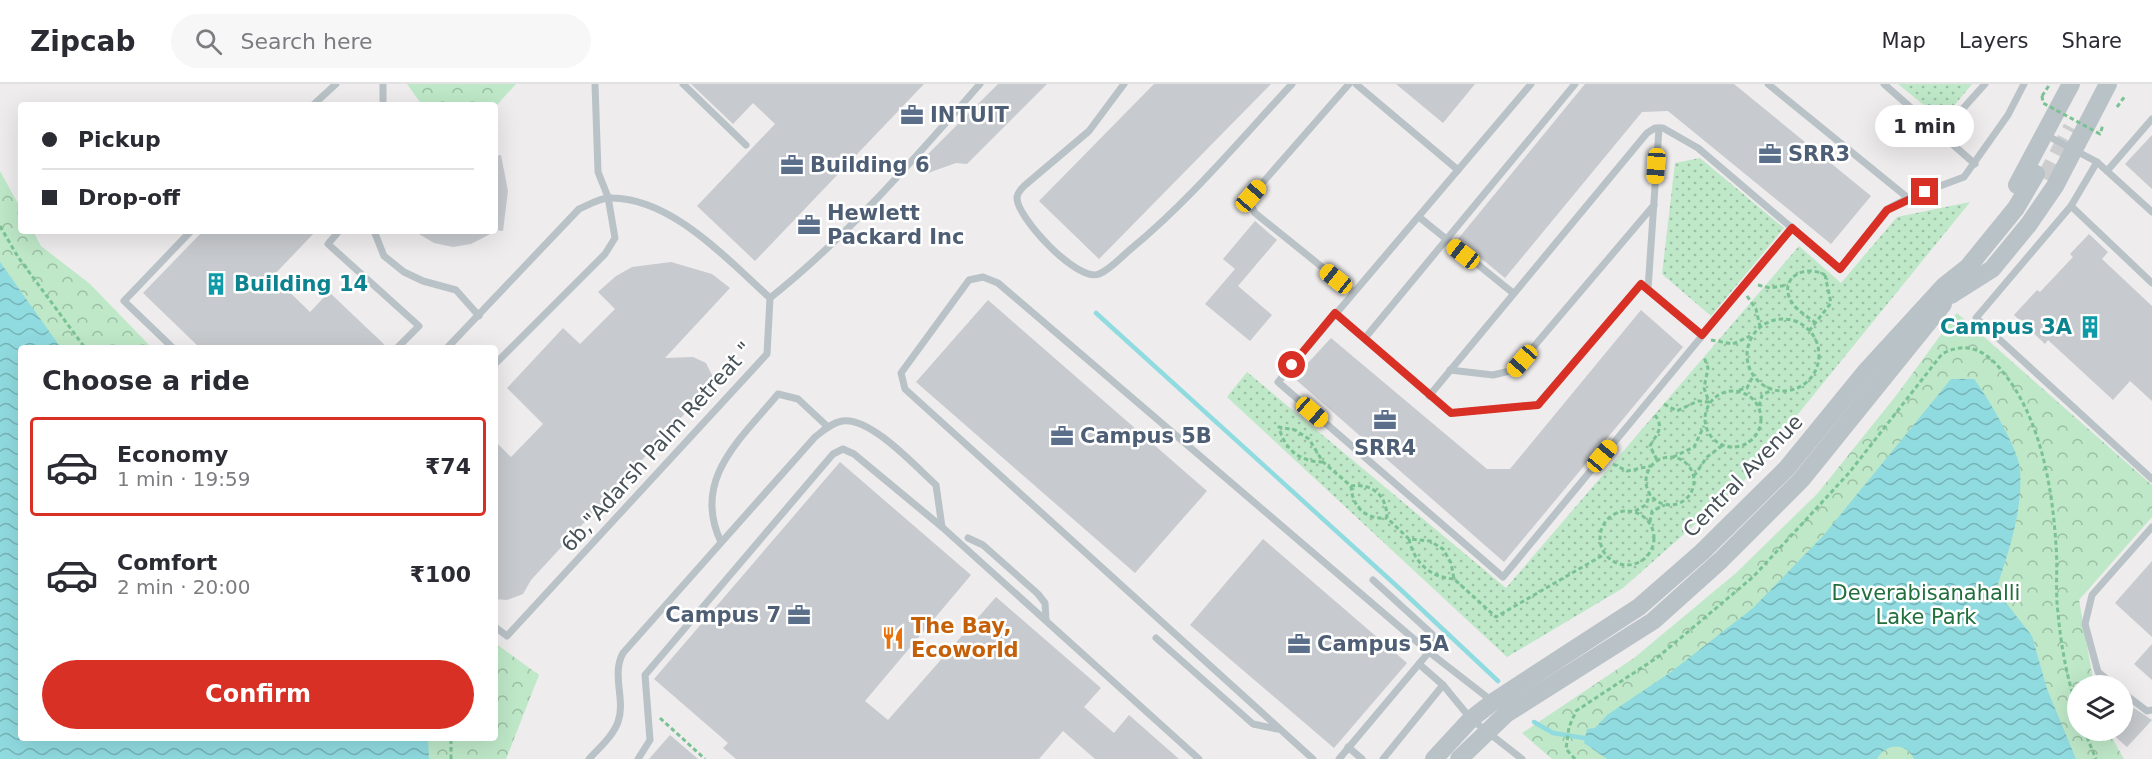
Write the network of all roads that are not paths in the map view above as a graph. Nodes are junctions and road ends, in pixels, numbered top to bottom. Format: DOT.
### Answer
graph roads {
  1 [pos="336,84"];
  2 [pos="383,84"];
  3 [pos="595,84"];
  4 [pos="683,84"];
  5 [pos="979,84"];
  6 [pos="1124,84"];
  7 [pos="1292,84"];
  8 [pos="1349,84"];
  9 [pos="1356,84"];
  10 [pos="1531,84"];
  11 [pos="1575,84"];
  12 [pos="1768,84"];
  13 [pos="1884,84"];
  14 [pos="1985,84"];
  15 [pos="2024,84"];
  16 [pos="2071,84"];
  17 [pos="2084,84"];
  18 [pos="2095,84"];
  19 [pos="2108,84"];
  20 [pos="316,102"];
  21 [pos="383,102"];
  22 [pos="2152,119"];
  23 [pos="1659,128"];
  24 [pos="1941,133"];
  25 [pos="2044,134"];
  26 [pos="746,145"];
  27 [pos="2073,149"];
  28 [pos="2097,162"];
  29 [pos="1976,164"];
  30 [pos="1458,170"];
  31 [pos="2107,171"];
  32 [pos="2040,177"];
  33 [pos="608,197"];
  34 [pos="1908,198"];
  35 [pos="1654,205"];
  36 [pos="2071,206"];
  37 [pos="2152,212"];
  38 [pos="1419,217"];
  39 [pos="1792,228"];
  40 [pos="188,234"];
  41 [pos="336,234"];
  42 [pos="375,234"];
  43 [pos="1446,241"];
  44 [pos="2152,283"];
  45 [pos="1647,289"];
  46 [pos="1947,291"];
  47 [pos="1353,292"];
  48 [pos="1513,293"];
  49 [pos="770,298"];
  50 [pos="1335,313"];
  51 [pos="478,316"];
  52 [pos="1702,335"];
  53 [pos="1365,338"];
  54 [pos="170,345"];
  55 [pos="400,345"];
  56 [pos="450,345"];
  57 [pos="498,361"];
  58 [pos="1450,370"];
  59 [pos="1429,396"];
  60 [pos="828,427"];
  61 [pos="2152,479"];
  62 [pos="942,527"];
  63 [pos="2152,527"];
  64 [pos="968,538"];
  65 [pos="721,542"];
  66 [pos="1373,580"];
  67 [pos="1046,620"];
  68 [pos="498,629"];
  69 [pos="1156,638"];
  70 [pos="1429,652"];
  71 [pos="1419,664"];
  72 [pos="2101,675"];
  73 [pos="1443,685"];
  74 [pos="2133,700"];
  75 [pos="1493,702"];
  76 [pos="2152,710"];
  77 [pos="1471,719"];
  78 [pos="1278,729"];
  79 [pos="1485,732"];
  80 [pos="1348,747"];
  81 [pos="589,759"];
  82 [pos="638,759"];
  83 [pos="1199,759"];
  84 [pos="1312,759"];
  85 [pos="1339,759"];
  86 [pos="1362,759"];
  87 [pos="1383,759"];
  88 [pos="1434,759"];
  89 [pos="1460,759"];
  90 [pos="1522,759"];
  1 -- 20 [label="lane"];
  2 -- 21 [label="lane"];
  3 -- 33 [label="lane"];
  4 -- 26 [label="lane"];
  5 -- 49 [label="lane"];
  6 -- 7 [label="lane"];
  8 -- 47 [label="lane"];
  9 -- 30 [label="lane"];
  10 -- 30 [label="lane"];
  11 -- 43 [label="lane"];
  12 -- 34 [label="lane"];
  13 -- 24 [label="lane"];
  14 -- 24 [label="lane"];
  15 -- 29 [label="lane"];
  16 -- 25 [label="street"];
  17 -- 18 [label="street"];
  19 -- 27 [label="street"];
  22 -- 31 [label="lane"];
  23 -- 35 [label="lane"];
  23 -- 39 [label="lane"];
  23 -- 48 [label="lane"];
  24 -- 29 [label="lane"];
  25 -- 27 [label="lane"];
  25 -- 46 [label="street"];
  27 -- 28 [label="lane"];
  27 -- 46 [label="street"];
  28 -- 31 [label="lane"];
  28 -- 36 [label="lane"];
  29 -- 34 [label="lane"];
  30 -- 38 [label="lane"];
  31 -- 37 [label="lane"];
  32 -- 46 [label="street, Central Avenue"];
  33 -- 49 [label="lane"];
  33 -- 51 [label="lane"];
  33 -- 57 [label="lane"];
  34 -- 39 [label="lane"];
  35 -- 45 [label="lane"];
  35 -- 58 [label="lane"];
  36 -- 44 [label="lane"];
  36 -- 61 [label="lane"];
  38 -- 43 [label="lane"];
  38 -- 47 [label="lane"];
  39 -- 52 [label="lane"];
  40 -- 54 [label="lane"];
  41 -- 55 [label="lane"];
  42 -- 51 [label="lane"];
  43 -- 48 [label="lane"];
  43 -- 53 [label="lane"];
  45 -- 52 [label="lane"];
  45 -- 59 [label="lane"];
  46 -- 75 [label="street, Central Avenue"];
  46 -- 79 [label="street, Central Avenue"];
  47 -- 50 [label="lane"];
  48 -- 58 [label="lane"];
  49 -- 68 [label="lane, 6b,\"Adarsh Palm Retreat \""];
  50 -- 52 [label="lane"];
  50 -- 53 [label="lane"];
  51 -- 56 [label="lane"];
  53 -- 59 [label="lane"];
  58 -- 59 [label="lane"];
  60 -- 62 [label="lane"];
  60 -- 65 [label="lane"];
  60 -- 65 [label="lane"];
  62 -- 67 [label="lane"];
  62 -- 82 [label="lane"];
  63 -- 72 [label="lane"];
  64 -- 67 [label="lane"];
  65 -- 81 [label="lane"];
  66 -- 70 [label="lane"];
  67 -- 83 [label="lane"];
  69 -- 78 [label="lane"];
  70 -- 71 [label="lane"];
  70 -- 75 [label="lane"];
  70 -- 78 [label="lane"];
  71 -- 73 [label="lane"];
  71 -- 80 [label="lane"];
  73 -- 77 [label="lane"];
  73 -- 87 [label="lane"];
  74 -- 76 [label="lane"];
  75 -- 77 [label="street, Central Avenue"];
  77 -- 79 [label="lane"];
  77 -- 88 [label="street, Central Avenue"];
  78 -- 84 [label="lane"];
  79 -- 89 [label="street, Central Avenue"];
  79 -- 90 [label="lane"];
  80 -- 85 [label="lane"];
  80 -- 86 [label="lane"];
}
